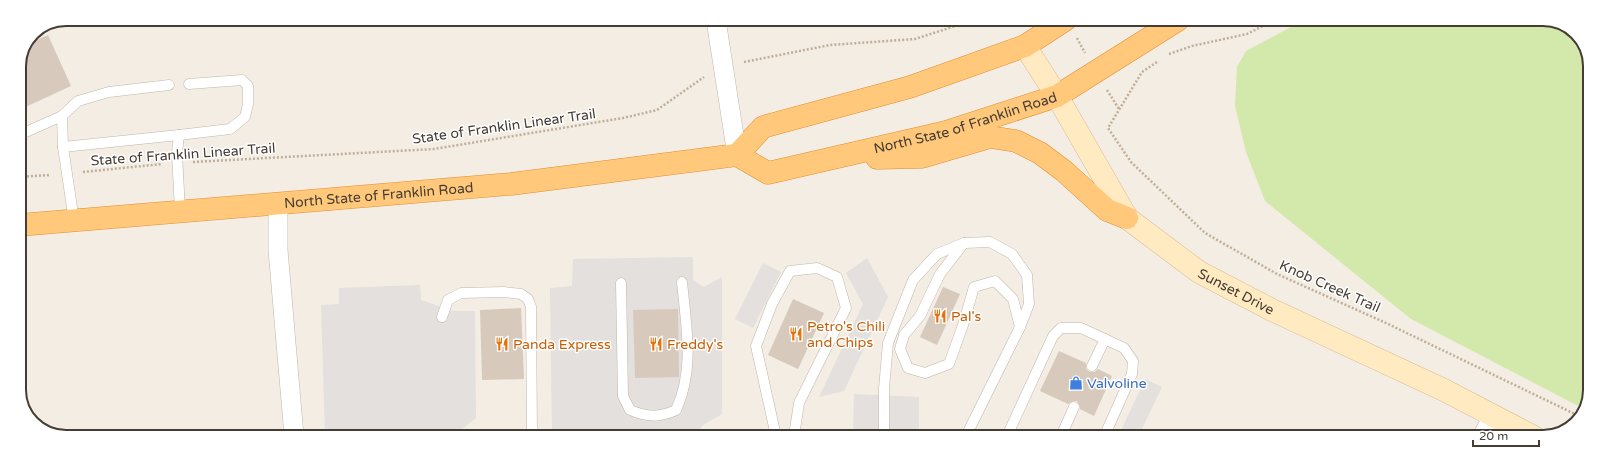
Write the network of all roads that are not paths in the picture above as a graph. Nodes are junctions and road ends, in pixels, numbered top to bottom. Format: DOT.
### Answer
graph roads {
  1 [pos="717,26"];
  2 [pos="1056,26"];
  3 [pos="1168,26"];
  4 [pos="1025,46"];
  5 [pos="189,84"];
  6 [pos="169,85"];
  7 [pos="1057,96"];
  8 [pos="62,116"];
  9 [pos="26,132"];
  10 [pos="179,135"];
  11 [pos="63,147"];
  12 [pos="737,155"];
  13 [pos="834,159"];
  14 [pos="278,203"];
  15 [pos="180,211"];
  16 [pos="1127,218"];
  17 [pos="74,221"];
  18 [pos="26,224"];
  19 [pos="964,243"];
  20 [pos="682,282"];
  21 [pos="621,283"];
  22 [pos="442,317"];
  23 [pos="1020,326"];
  24 [pos="1105,339"];
  25 [pos="1092,366"];
  26 [pos="1074,407"];
  27 [pos="1493,416"];
  28 [pos="293,430"];
  29 [pos="532,430"];
  30 [pos="775,430"];
  31 [pos="795,430"];
  32 [pos="884,430"];
  33 [pos="969,430"];
  34 [pos="1010,430"];
  35 [pos="1064,430"];
  36 [pos="1107,430"];
  37 [pos="1486,430"];
  38 [pos="1520,430"];
  1 -- 12 [label="street"];
  2 -- 4 [label="highway"];
  3 -- 7 [label="highway, North State of Franklin Road"];
  4 -- 7 [label="main road, Sunset Drive"];
  4 -- 12 [label="highway"];
  5 -- 10 [label="lane"];
  6 -- 8 [label="lane"];
  7 -- 13 [label="highway, North State of Franklin Road"];
  7 -- 16 [label="main road, Sunset Drive"];
  8 -- 9 [label="lane"];
  8 -- 11 [label="lane"];
  10 -- 11 [label="lane"];
  10 -- 15 [label="lane"];
  11 -- 17 [label="lane"];
  12 -- 13 [label="highway, North State of Franklin Road"];
  12 -- 14 [label="highway, North State of Franklin Road"];
  13 -- 16 [label="highway"];
  14 -- 15 [label="highway, North State of Franklin Road"];
  14 -- 28 [label="street"];
  15 -- 17 [label="highway, North State of Franklin Road"];
  16 -- 27 [label="main road, Sunset Drive"];
  17 -- 18 [label="highway, North State of Franklin Road"];
  19 -- 23 [label="lane"];
  19 -- 23 [label="lane"];
  19 -- 32 [label="lane"];
  20 -- 21 [label="lane"];
  22 -- 29 [label="lane"];
  23 -- 33 [label="lane"];
  24 -- 25 [label="lane"];
  24 -- 34 [label="lane"];
  24 -- 36 [label="lane"];
  26 -- 35 [label="lane"];
  27 -- 37 [label="street"];
  27 -- 38 [label="main road, Sunset Drive"];
  30 -- 31 [label="lane"];
}
